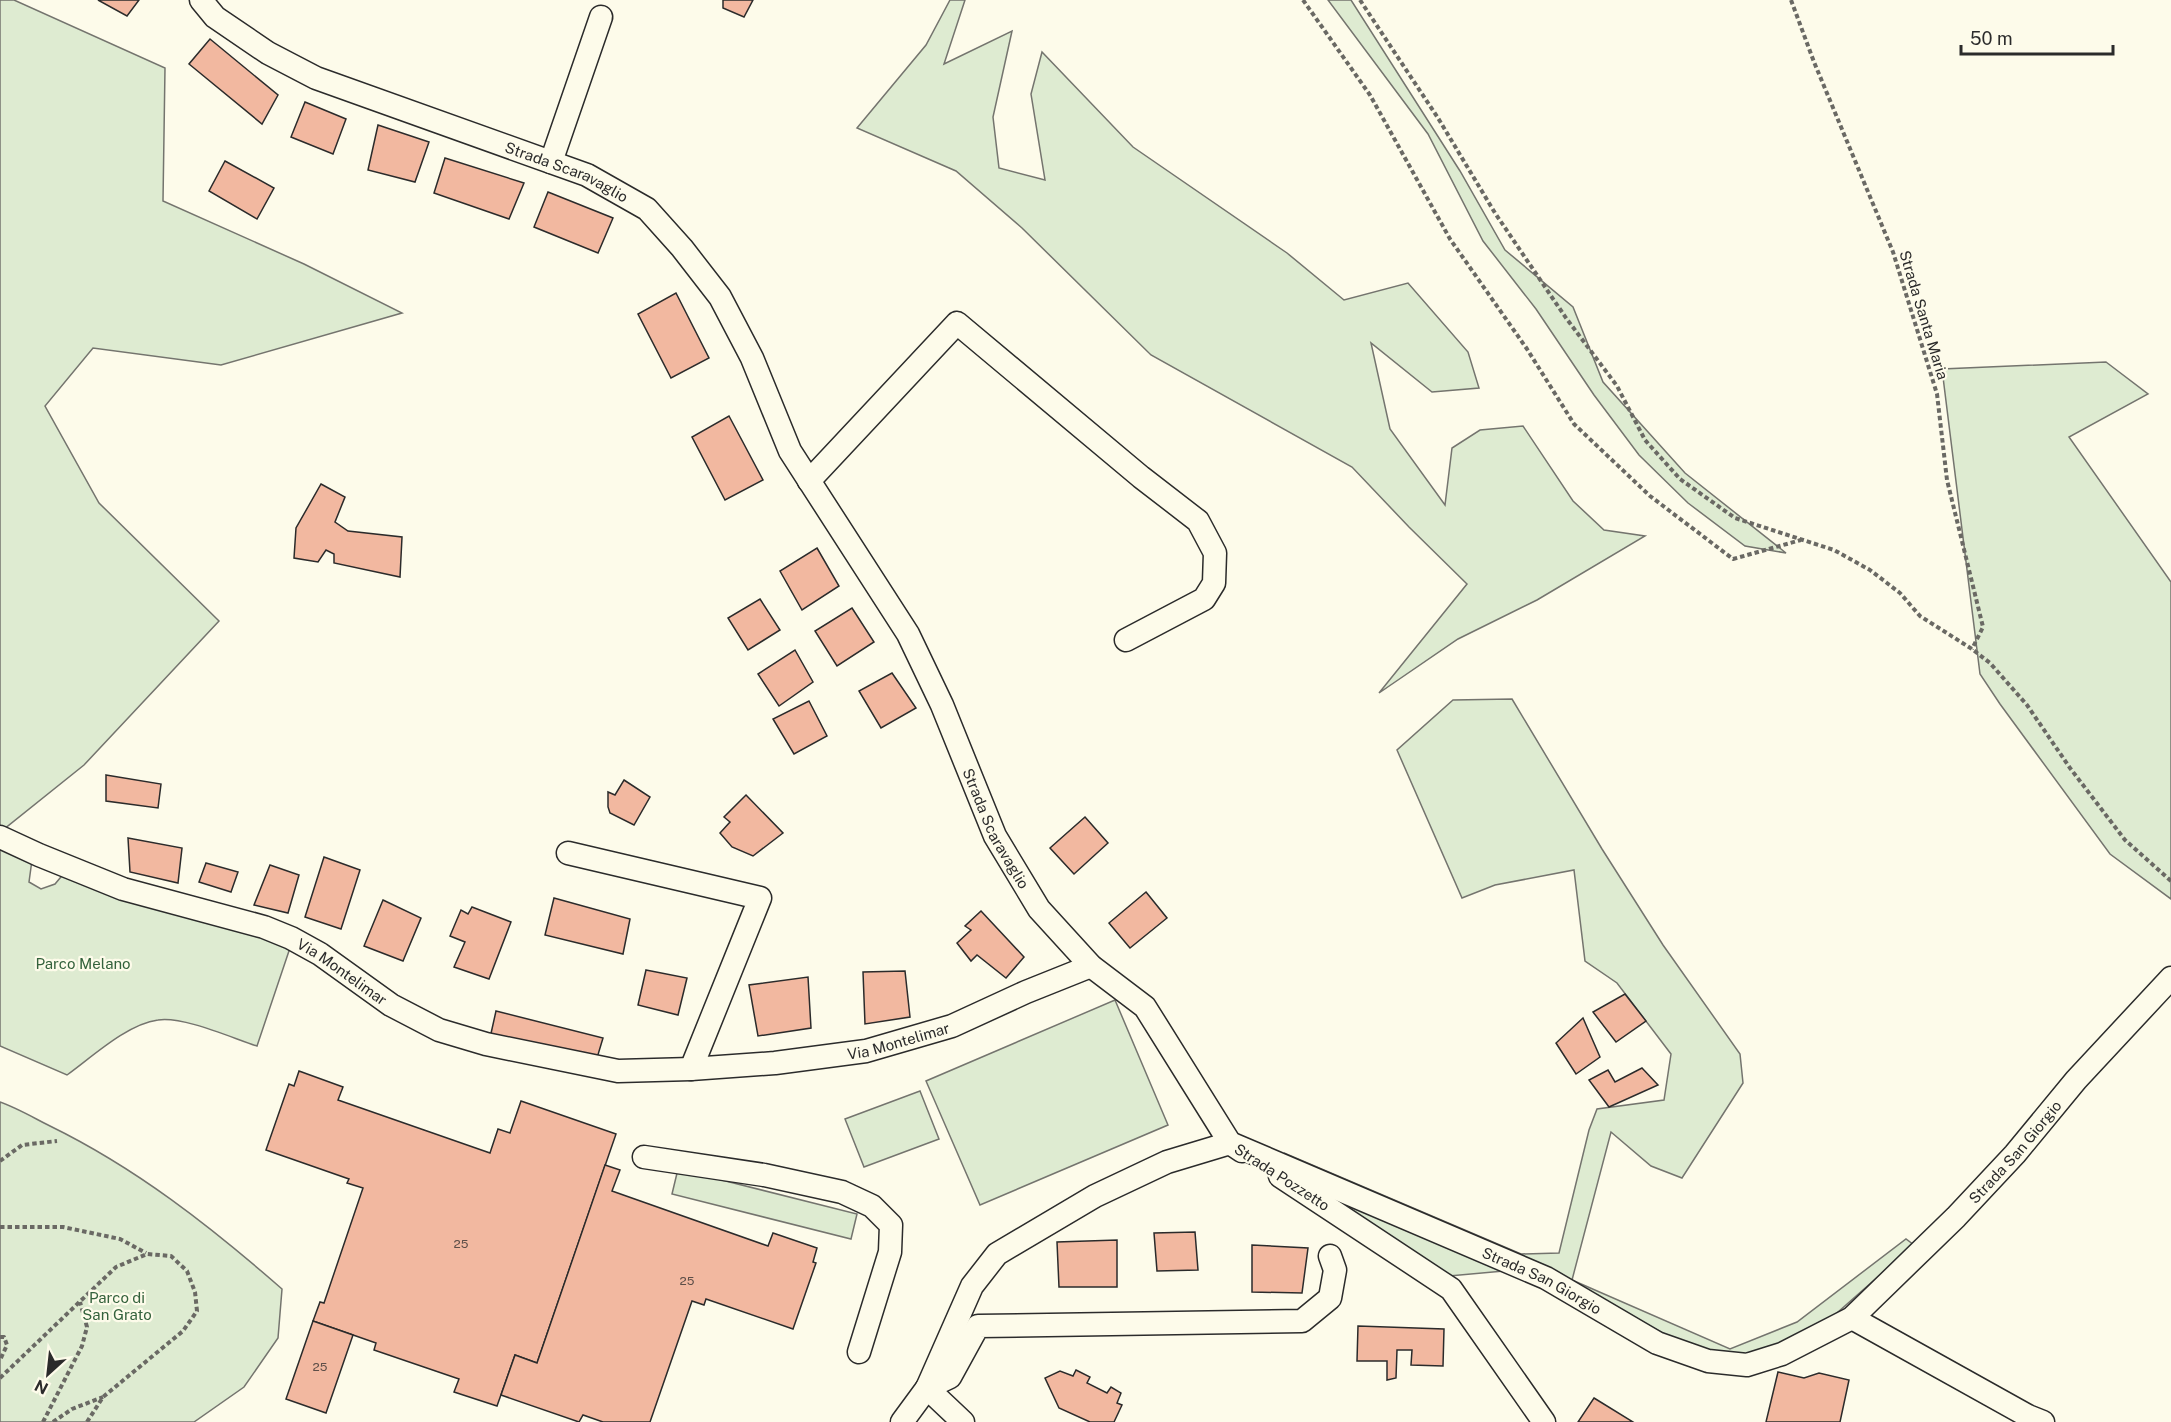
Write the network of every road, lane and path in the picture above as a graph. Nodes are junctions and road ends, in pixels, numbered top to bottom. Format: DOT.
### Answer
graph roads {
  1 [pos="201,0"];
  2 [pos="1303,0"];
  3 [pos="1360,0"];
  4 [pos="1791,0"];
  5 [pos="601,17"];
  6 [pos="551,162"];
  7 [pos="809,481"];
  8 [pos="1802,540"];
  9 [pos="1126,640"];
  10 [pos="1972,649"];
  11 [pos="0,837"];
  12 [pos="568,853"];
  13 [pos="2171,881"];
  14 [pos="1092,966"];
  15 [pos="2171,978"];
  16 [pos="691,1069"];
  17 [pos="57,1141"];
  18 [pos="1230,1143"];
  19 [pos="644,1157"];
  20 [pos="0,1161"];
  21 [pos="0,1227"];
  22 [pos="147,1254"];
  23 [pos="1330,1256"];
  24 [pos="80,1301"];
  25 [pos="1852,1318"];
  26 [pos="0,1337"];
  27 [pos="859,1352"];
  28 [pos="0,1360"];
  29 [pos="0,1378"];
  30 [pos="927,1388"];
  31 [pos="103,1397"];
  32 [pos="43,1422"];
  33 [pos="53,1422"];
  34 [pos="87,1422"];
  35 [pos="902,1422"];
  36 [pos="963,1422"];
  37 [pos="1544,1422"];
  38 [pos="2043,1422"];
  1 -- 6 [label="street, Strada Scaravaglio"];
  2 -- 8 [label="path"];
  3 -- 8 [label="path"];
  4 -- 10 [label="path, Strada Santa Maria"];
  5 -- 6 [label="street"];
  6 -- 7 [label="street, Strada Scaravaglio"];
  7 -- 9 [label="street"];
  7 -- 14 [label="street, Strada Scaravaglio"];
  8 -- 10 [label="path"];
  10 -- 13 [label="path"];
  11 -- 16 [label="street, Via Montelimar"];
  12 -- 16 [label="street"];
  14 -- 16 [label="street, Via Montelimar"];
  14 -- 18 [label="street, Strada Scaravaglio"];
  15 -- 25 [label="street, Strada San Giorgio"];
  17 -- 20 [label="path"];
  18 -- 25 [label="street, Strada San Giorgio"];
  18 -- 30 [label="street, Strada Pozzetto"];
  18 -- 37 [label="street, Strada Pozzetto"];
  19 -- 27 [label="street"];
  21 -- 22 [label="path"];
  22 -- 24 [label="path"];
  22 -- 31 [label="path"];
  23 -- 30 [label="street, Strada Pozzetto"];
  24 -- 29 [label="path"];
  24 -- 32 [label="path"];
  25 -- 38 [label="street"];
  26 -- 28 [label="path"];
  30 -- 35 [label="street, Strada Pozzetto"];
  30 -- 36 [label="street"];
  31 -- 33 [label="path"];
  31 -- 34 [label="path"];
}
